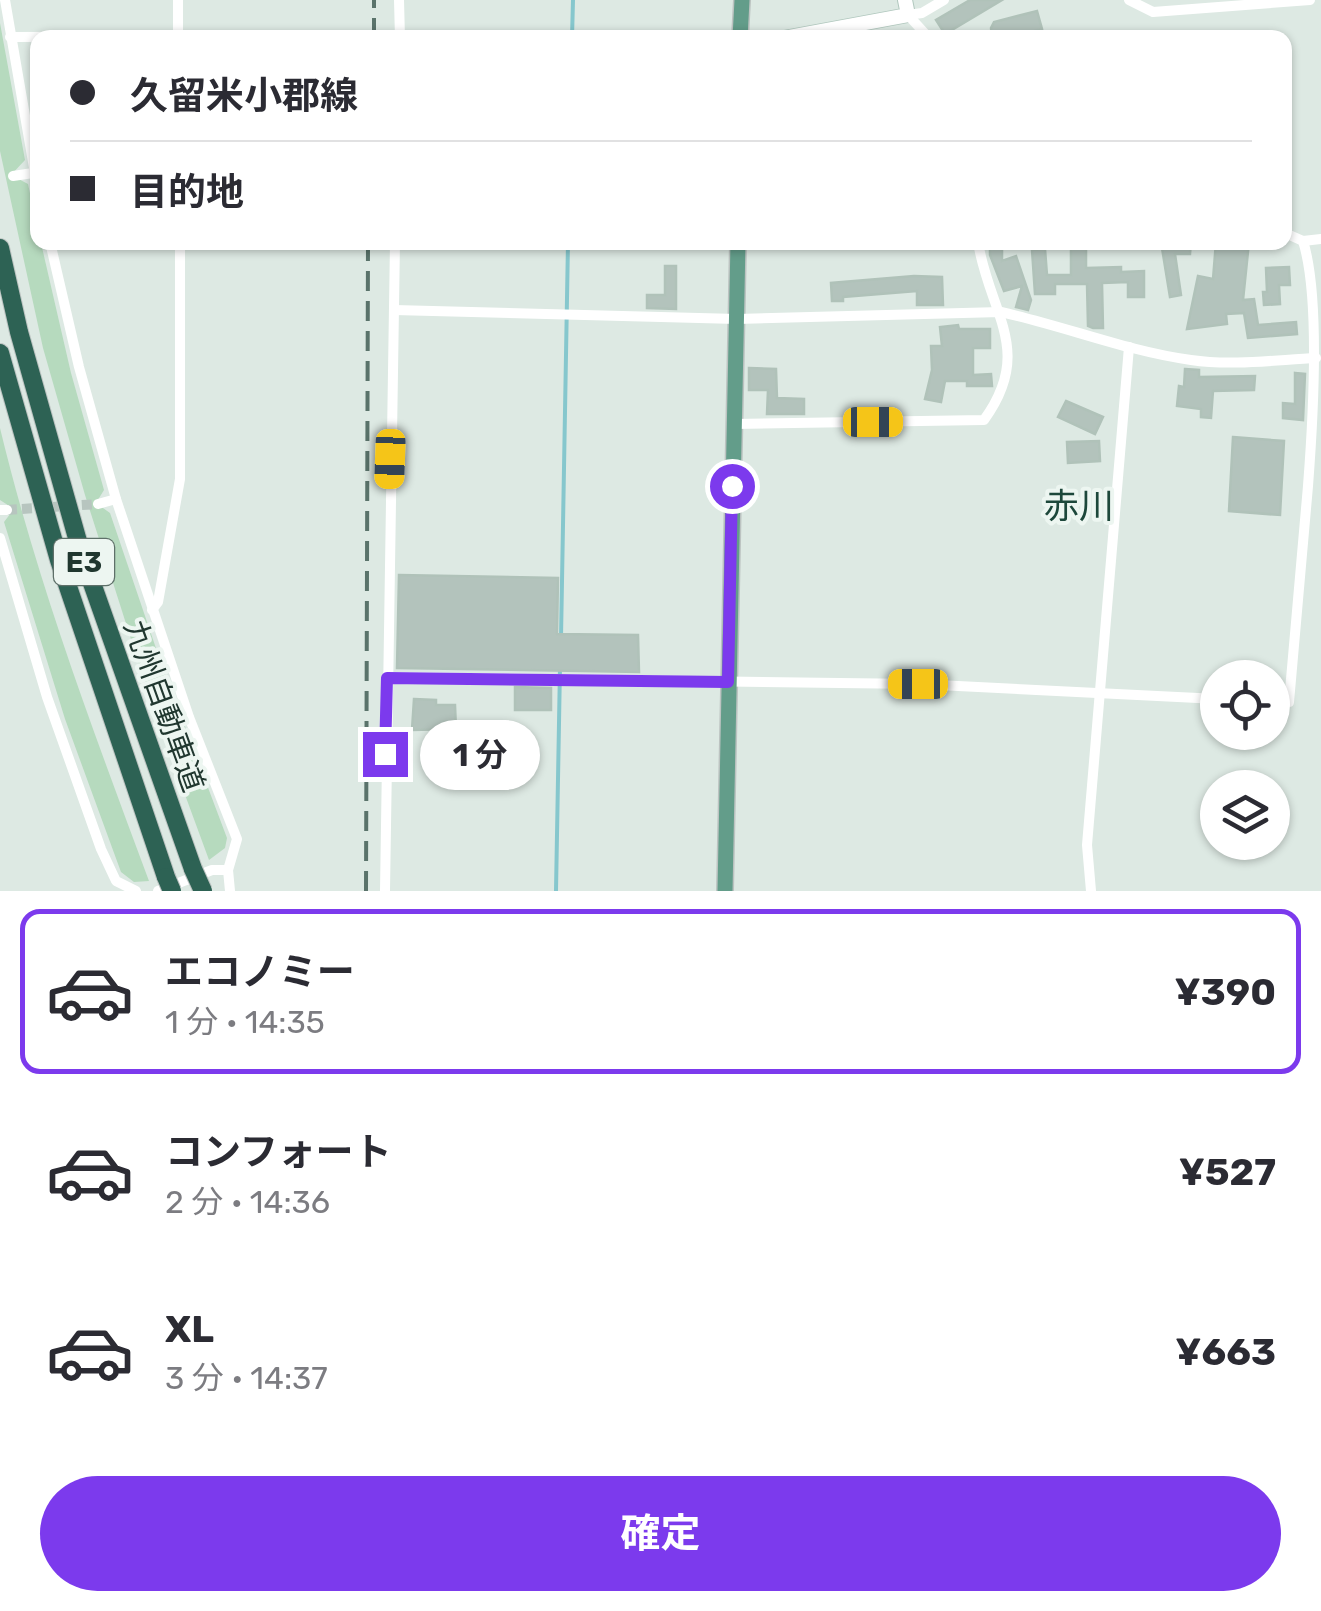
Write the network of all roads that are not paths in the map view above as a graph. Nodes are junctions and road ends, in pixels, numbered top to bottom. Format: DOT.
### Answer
graph roads {
  1 [pos="5,0"];
  2 [pos="178,0"];
  3 [pos="399,0"];
  4 [pos="742,0"];
  5 [pos="944,0"];
  6 [pos="1129,0"];
  7 [pos="1310,0"];
  8 [pos="1178,4"];
  9 [pos="906,8"];
  10 [pos="178,30"];
  11 [pos="395,30"];
  12 [pos="740,30"];
  13 [pos="817,30"];
  14 [pos="923,30"];
  15 [pos="10,37"];
  16 [pos="30,37"];
  17 [pos="30,150"];
  18 [pos="30,174"];
  19 [pos="13,176"];
  20 [pos="1292,236"];
  21 [pos="1321,239"];
  22 [pos="1303,241"];
  23 [pos="0,248"];
  24 [pos="52,250"];
  25 [pos="180,250"];
  26 [pos="395,250"];
  27 [pos="738,250"];
  28 [pos="981,250"];
  29 [pos="394,310"];
  30 [pos="1001,312"];
  31 [pos="737,319"];
  32 [pos="1129,348"];
  33 [pos="0,352"];
  34 [pos="1316,358"];
  35 [pos="734,424"];
  36 [pos="116,499"];
  37 [pos="98,504"];
  38 [pos="0,538"];
  39 [pos="152,610"];
  40 [pos="387,678"];
  41 [pos="728,682"];
  42 [pos="1101,692"];
  43 [pos="1200,698"];
  44 [pos="1290,702"];
  45 [pos="228,870"];
  46 [pos="165,886"];
  47 [pos="136,891"];
  48 [pos="202,891"];
  49 [pos="230,891"];
  50 [pos="384,891"];
  51 [pos="725,891"];
  52 [pos="1091,891"];
  1 -- 15 [label="street"];
  2 -- 10 [label="street"];
  3 -- 11 [label="street"];
  4 -- 12 [label="main road"];
  5 -- 9 [label="street"];
  6 -- 8 [label="street"];
  7 -- 8 [label="street"];
  9 -- 13 [label="street"];
  9 -- 14 [label="street"];
  15 -- 16 [label="street"];
  15 -- 17 [label="street"];
  18 -- 19 [label="street"];
  20 -- 22 [label="street"];
  21 -- 22 [label="street"];
  22 -- 34 [label="street"];
  23 -- 48 [label="highway, 九州自動車道 / E3, bridge"];
  24 -- 36 [label="street"];
  25 -- 39 [label="street"];
  26 -- 29 [label="street"];
  27 -- 31 [label="main road"];
  28 -- 30 [label="street"];
  29 -- 31 [label="street"];
  29 -- 40 [label="street"];
  30 -- 31 [label="street"];
  30 -- 32 [label="street"];
  30 -- 35 [label="street"];
  31 -- 35 [label="main road"];
  32 -- 34 [label="street"];
  32 -- 42 [label="street"];
  33 -- 46 [label="highway, 九州自動車道 / E3"];
  34 -- 44 [label="street"];
  35 -- 41 [label="main road"];
  36 -- 37 [label="street"];
  36 -- 39 [label="street"];
  38 -- 47 [label="street"];
  39 -- 45 [label="street"];
  40 -- 41 [label="street"];
  40 -- 50 [label="street"];
  41 -- 42 [label="street"];
  41 -- 51 [label="main road"];
  42 -- 43 [label="street"];
  42 -- 52 [label="street"];
  45 -- 46 [label="street"];
  45 -- 49 [label="street"];
}
